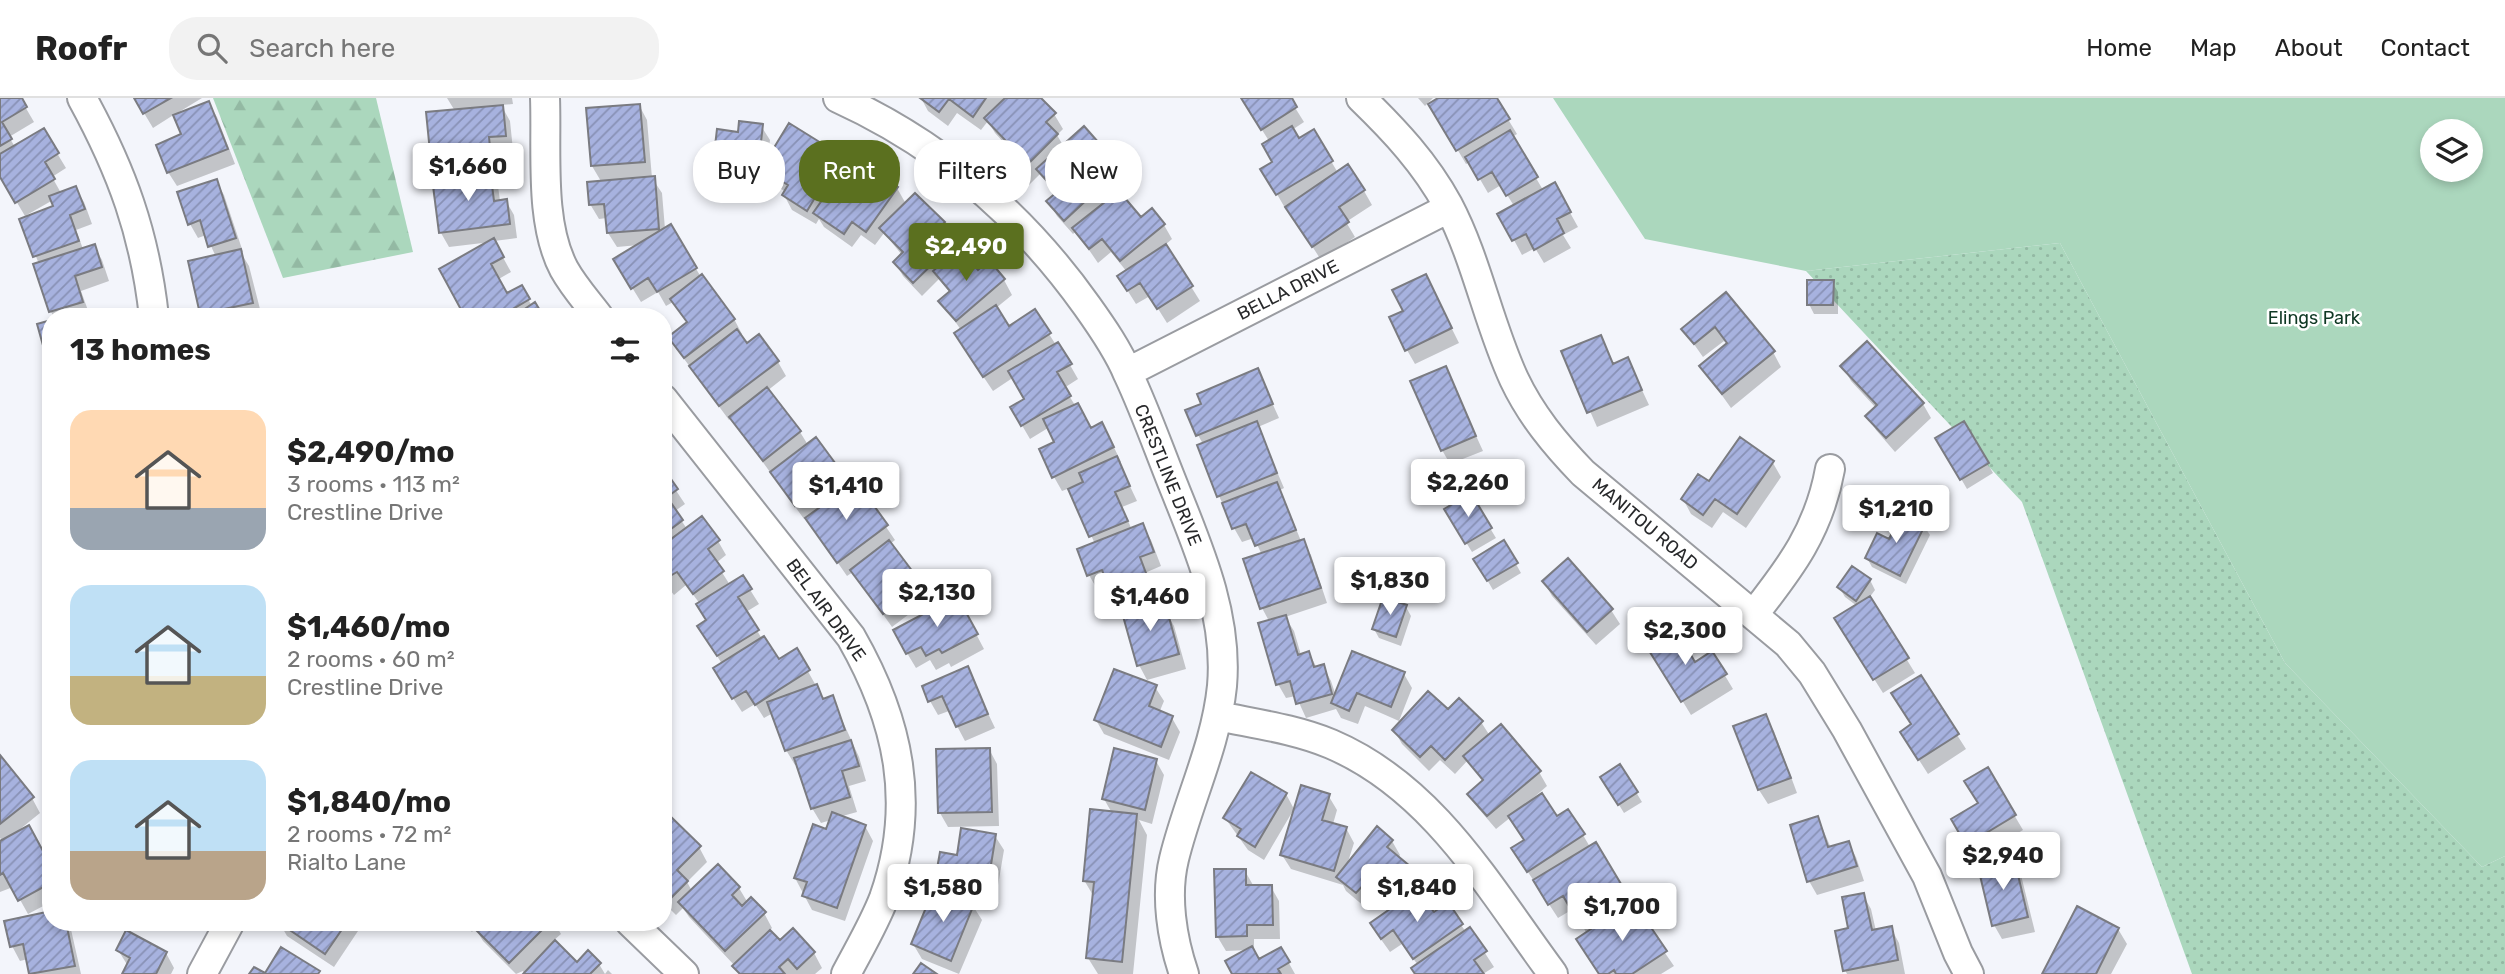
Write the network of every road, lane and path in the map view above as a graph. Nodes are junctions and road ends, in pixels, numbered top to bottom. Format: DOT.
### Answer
graph roads {
  1 [pos="82,98"];
  2 [pos="545,98"];
  3 [pos="838,98"];
  4 [pos="1361,98"];
  5 [pos="1449,208"];
  6 [pos="153,308"];
  7 [pos="591,308"];
  8 [pos="1128,372"];
  9 [pos="672,409"];
  10 [pos="1830,469"];
  11 [pos="1754,614"];
  12 [pos="1218,716"];
  13 [pos="225,931"];
  14 [pos="639,931"];
  15 [pos="202,974"];
  16 [pos="684,974"];
  17 [pos="846,974"];
  18 [pos="1184,974"];
  19 [pos="1553,974"];
  20 [pos="1969,974"];
  1 -- 6 [label="street"];
  2 -- 7 [label="street"];
  3 -- 8 [label="street, CRESTLINE DRIVE"];
  4 -- 5 [label="street, MANITOU ROAD"];
  5 -- 8 [label="street, BELLA DRIVE"];
  5 -- 11 [label="street, MANITOU ROAD"];
  8 -- 12 [label="street, CRESTLINE DRIVE"];
  9 -- 17 [label="street, BEL AIR DRIVE"];
  10 -- 11 [label="street"];
  11 -- 20 [label="street, MANITOU ROAD"];
  12 -- 18 [label="street, CRESTLINE DRIVE"];
  12 -- 19 [label="street"];
  13 -- 15 [label="street"];
  14 -- 16 [label="street"];
}
